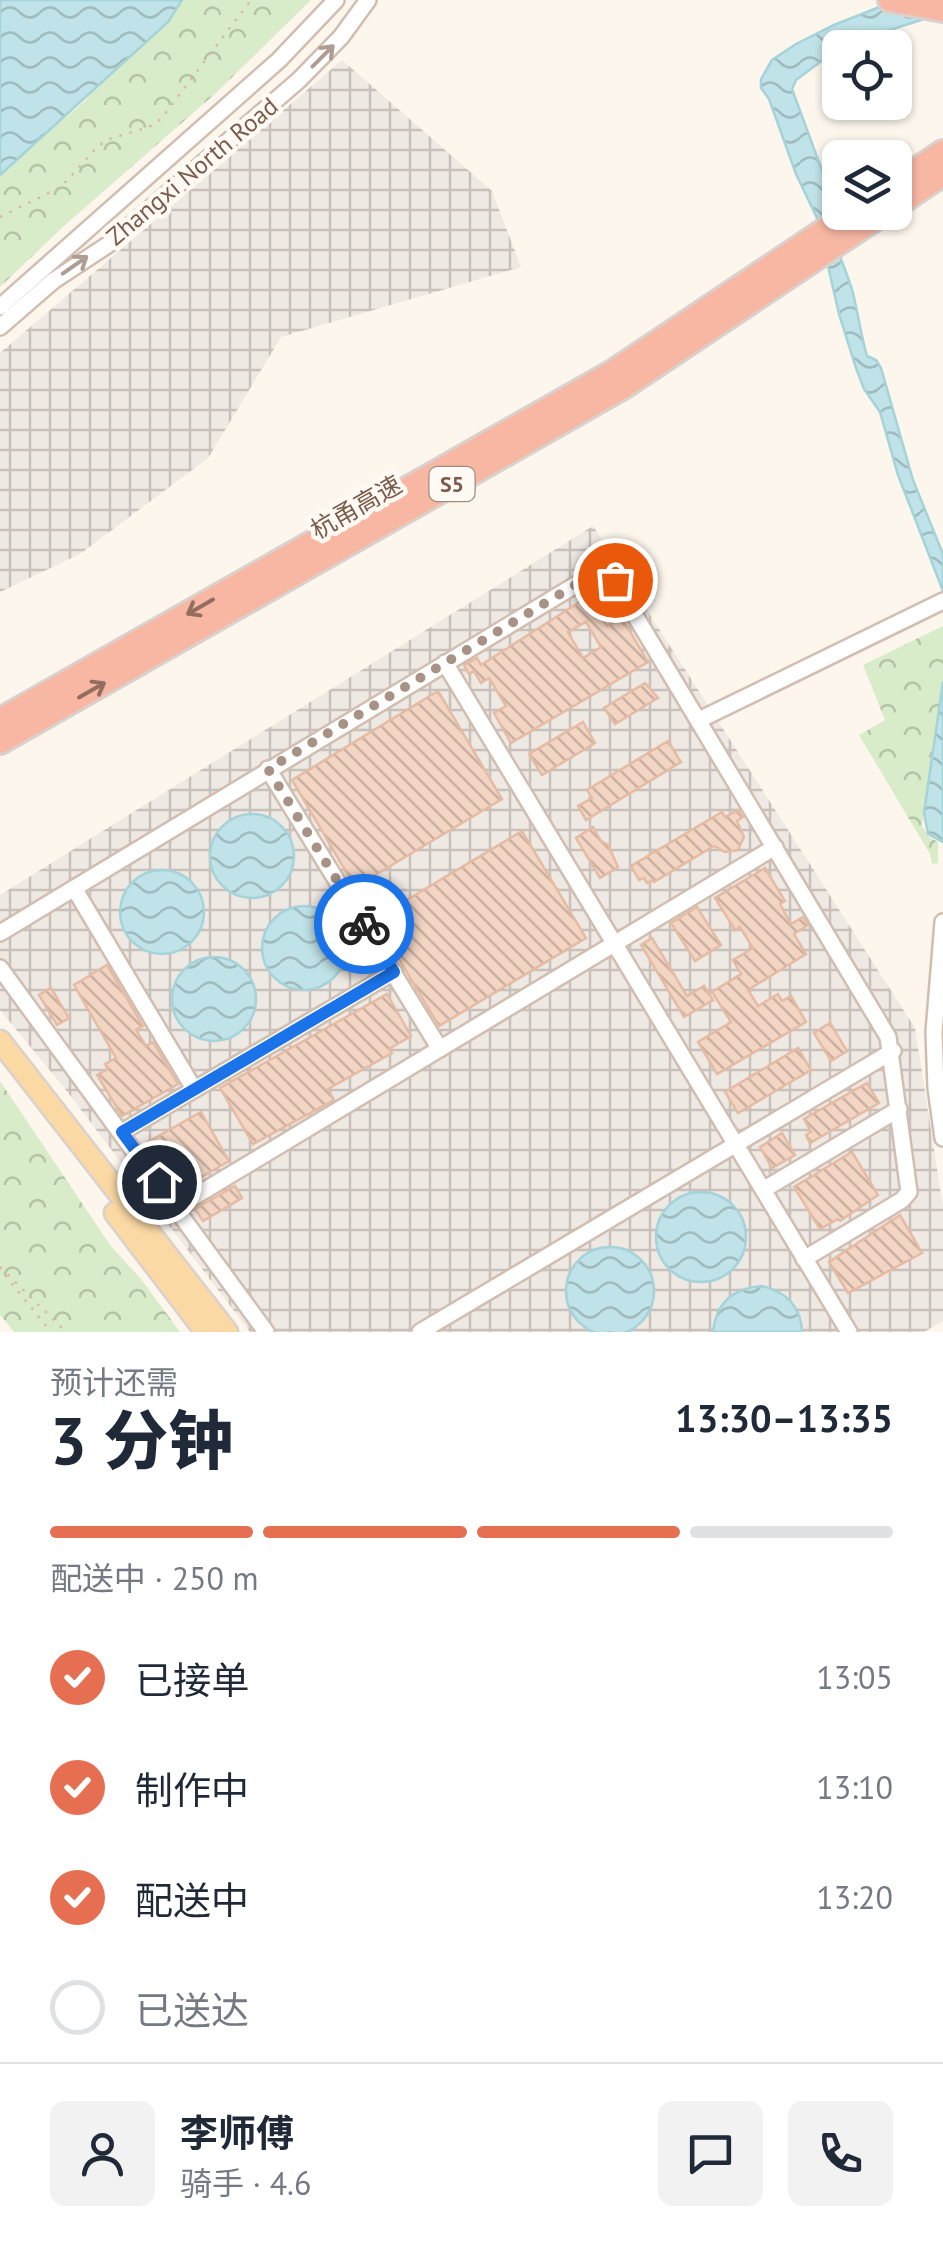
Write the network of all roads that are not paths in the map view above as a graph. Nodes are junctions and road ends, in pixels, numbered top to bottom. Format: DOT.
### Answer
graph roads {
  1 [pos="336,0"];
  2 [pos="368,0"];
  3 [pos="890,0"];
  4 [pos="943,10"];
  5 [pos="943,152"];
  6 [pos="912,173"];
  7 [pos="943,174"];
  8 [pos="912,195"];
  9 [pos="825,230"];
  10 [pos="858,230"];
  11 [pos="0,307"];
  12 [pos="0,327"];
  13 [pos="941,602"];
  14 [pos="444,663"];
  15 [pos="699,720"];
  16 [pos="2,730"];
  17 [pos="268,769"];
  18 [pos="775,847"];
  19 [pos="74,888"];
  20 [pos="943,922"];
  21 [pos="0,932"];
  22 [pos="613,945"];
  23 [pos="0,968"];
  24 [pos="394,972"];
  25 [pos="0,1041"];
  26 [pos="440,1049"];
  27 [pos="892,1051"];
  28 [pos="0,1059"];
  29 [pos="194,1089"];
  30 [pos="900,1109"];
  31 [pos="122,1132"];
  32 [pos="943,1138"];
  33 [pos="734,1144"];
  34 [pos="762,1190"];
  35 [pos="178,1207"];
  36 [pos="804,1259"];
  37 [pos="206,1332"];
  38 [pos="227,1332"];
  39 [pos="266,1332"];
  40 [pos="420,1332"];
  41 [pos="849,1332"];
  1 -- 11 [label="street, Zhangxi North Road"];
  12 -- 2 [label="street, Zhangxi North Road, one-way"];
  3 -- 4 [label="highway"];
  5 -- 6 [label="highway"];
  7 -- 8 [label="highway"];
  9 -- 16 [label="highway, 杭甬高速 / S5, one-way"];
  16 -- 10 [label="highway, 杭甬高速 / S5, one-way"];
  13 -- 15 [label="street"];
  14 -- 15 [label="street"];
  14 -- 17 [label="street"];
  14 -- 22 [label="street"];
  15 -- 18 [label="street"];
  17 -- 19 [label="street"];
  17 -- 24 [label="street"];
  18 -- 22 [label="street"];
  18 -- 27 [label="street"];
  19 -- 21 [label="street"];
  19 -- 29 [label="street"];
  20 -- 32 [label="street"];
  22 -- 26 [label="street"];
  22 -- 33 [label="street"];
  23 -- 31 [label="street"];
  24 -- 26 [label="street"];
  24 -- 29 [label="street"];
  25 -- 38 [label="main road"];
  26 -- 35 [label="street"];
  27 -- 30 [label="street"];
  27 -- 33 [label="street"];
  28 -- 37 [label="main road"];
  29 -- 31 [label="street"];
  30 -- 34 [label="street"];
  30 -- 36 [label="street"];
  31 -- 35 [label="street"];
  33 -- 34 [label="street"];
  33 -- 40 [label="street"];
  34 -- 36 [label="street"];
  35 -- 39 [label="street"];
  36 -- 41 [label="street"];
}
